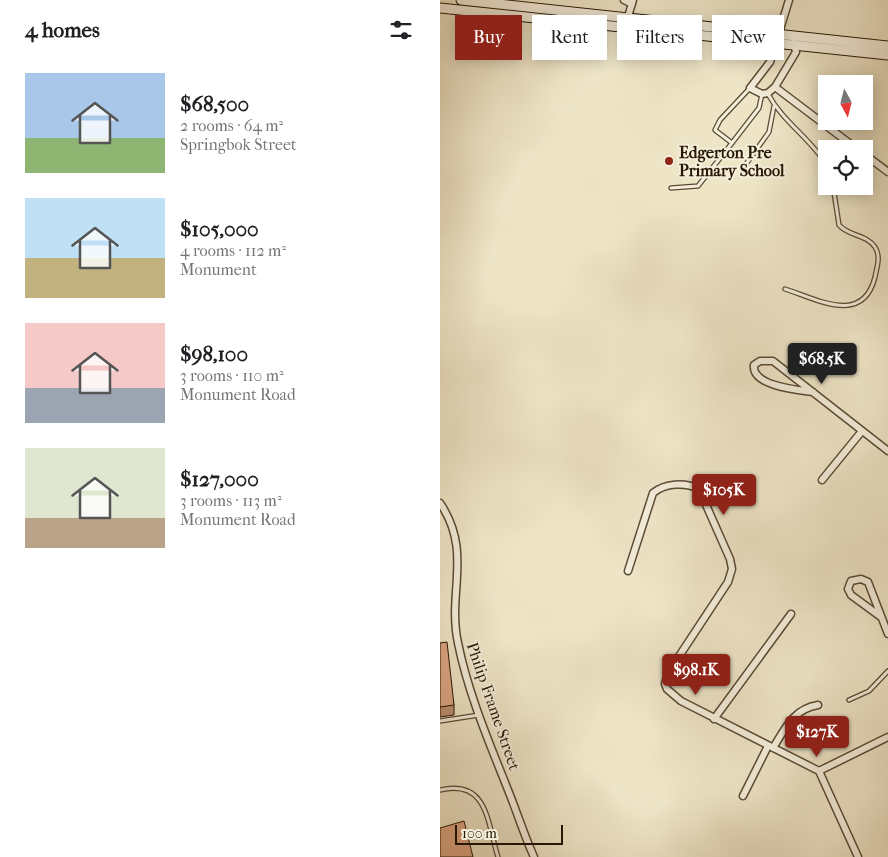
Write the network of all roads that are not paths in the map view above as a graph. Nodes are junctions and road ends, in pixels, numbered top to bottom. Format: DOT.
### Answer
graph roads {
  1 [pos="461,0"];
  2 [pos="624,0"];
  3 [pos="789,0"];
  4 [pos="632,2"];
  5 [pos="440,8"];
  6 [pos="628,15"];
  7 [pos="784,16"];
  8 [pos="617,22"];
  9 [pos="617,22"];
  10 [pos="792,36"];
  11 [pos="784,38"];
  12 [pos="784,41"];
  13 [pos="795,45"];
  14 [pos="888,46"];
  15 [pos="888,55"];
  16 [pos="770,60"];
  17 [pos="775,87"];
  18 [pos="750,88"];
  19 [pos="765,93"];
  20 [pos="774,105"];
  21 [pos="845,140"];
  22 [pos="732,143"];
  23 [pos="818,152"];
  24 [pos="873,161"];
  25 [pos="746,164"];
  26 [pos="888,172"];
  27 [pos="671,188"];
  28 [pos="834,195"];
  29 [pos="785,289"];
  30 [pos="813,392"];
  31 [pos="862,431"];
  32 [pos="888,450"];
  33 [pos="822,480"];
  34 [pos="440,503"];
  35 [pos="628,571"];
  36 [pos="791,614"];
  37 [pos="881,617"];
  38 [pos="888,634"];
  39 [pos="888,671"];
  40 [pos="849,700"];
  41 [pos="818,705"];
  42 [pos="480,715"];
  43 [pos="714,719"];
  44 [pos="440,720"];
  45 [pos="888,736"];
  46 [pos="771,747"];
  47 [pos="819,771"];
  48 [pos="440,790"];
  49 [pos="743,796"];
  50 [pos="498,857"];
  51 [pos="534,857"];
  52 [pos="858,857"];
  1 -- 8 [label="street"];
  2 -- 4 [label="street"];
  3 -- 7 [label="street"];
  4 -- 6 [label="street"];
  5 -- 9 [label="street"];
  10 -- 11 [label="street"];
  10 -- 13 [label="street"];
  10 -- 14 [label="street"];
  12 -- 13 [label="street"];
  13 -- 15 [label="street"];
  13 -- 17 [label="street"];
  16 -- 18 [label="street"];
  17 -- 19 [label="street"];
  17 -- 21 [label="street"];
  18 -- 19 [label="street"];
  18 -- 22 [label="lane"];
  19 -- 20 [label="lane"];
  19 -- 22 [label="lane"];
  20 -- 23 [label="lane"];
  20 -- 25 [label="lane"];
  22 -- 27 [label="lane"];
  24 -- 26 [label="street"];
  28 -- 29 [label="lane"];
  30 -- 30 [label="street"];
  30 -- 31 [label="street"];
  31 -- 32 [label="street"];
  31 -- 33 [label="street"];
  34 -- 42 [label="street, Philip Frame Street"];
  35 -- 43 [label="street"];
  36 -- 43 [label="street"];
  37 -- 37 [label="street"];
  37 -- 38 [label="street"];
  39 -- 40 [label="lane"];
  41 -- 46 [label="street"];
  42 -- 44 [label="lane"];
  42 -- 51 [label="street, Philip Frame Street"];
  43 -- 46 [label="street"];
  45 -- 47 [label="street"];
  46 -- 47 [label="street"];
  46 -- 49 [label="street"];
  47 -- 52 [label="street"];
  48 -- 50 [label="lane"];
}
